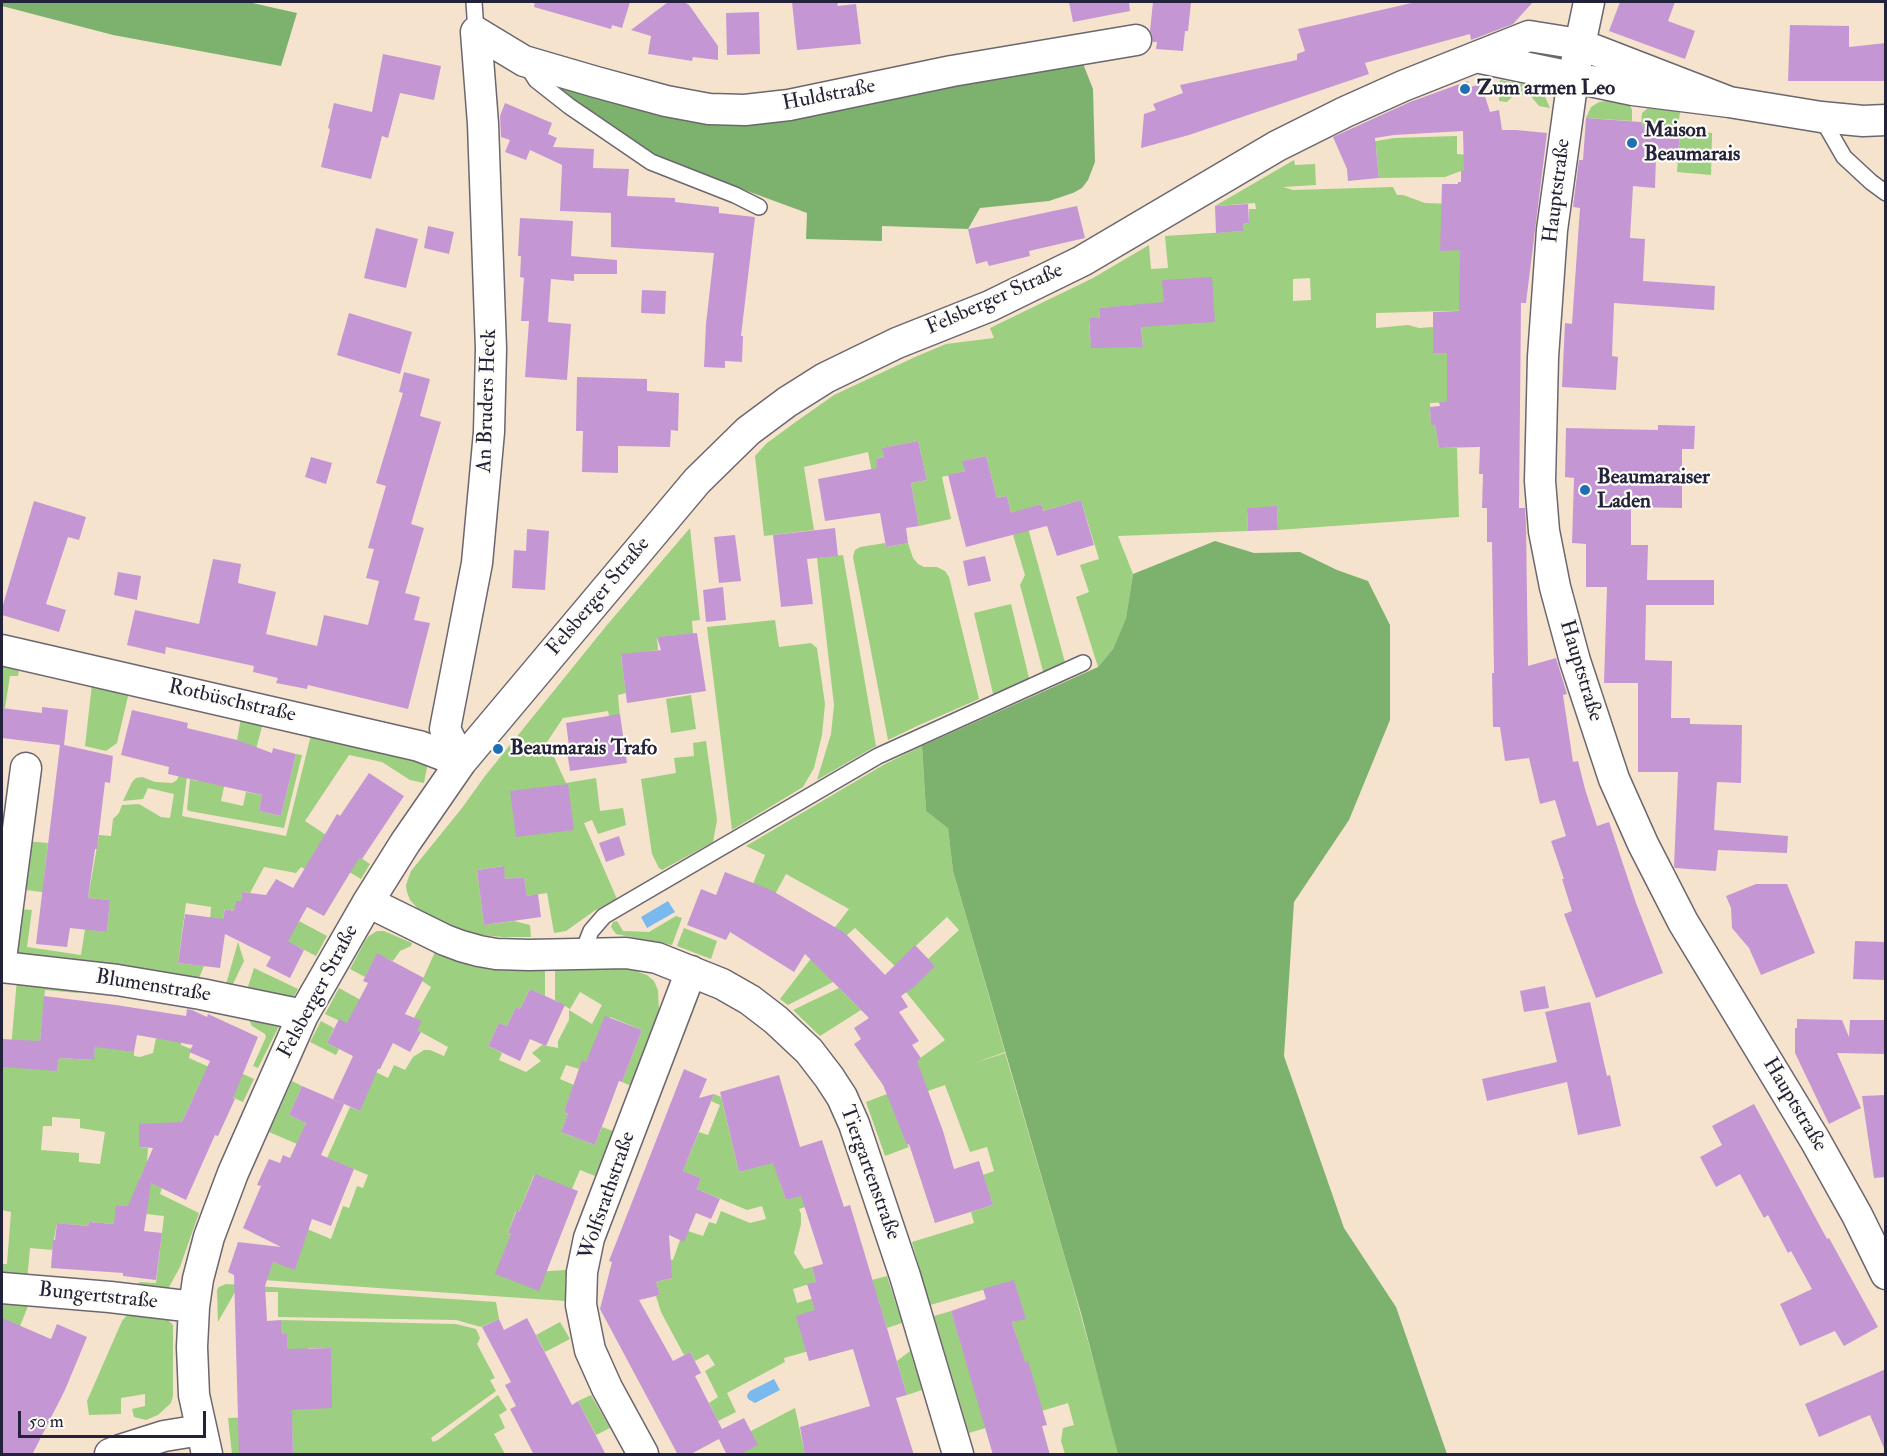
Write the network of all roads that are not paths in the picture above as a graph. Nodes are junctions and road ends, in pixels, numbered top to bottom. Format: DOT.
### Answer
graph roads {
  1 [pos="474,2"];
  2 [pos="1589,2"];
  3 [pos="476,32"];
  4 [pos="1137,40"];
  5 [pos="1579,44"];
  6 [pos="1476,57"];
  7 [pos="524,61"];
  8 [pos="1573,78"];
  9 [pos="1729,102"];
  10 [pos="1821,117"];
  11 [pos="1886,120"];
  12 [pos="1886,193"];
  13 [pos="759,207"];
  14 [pos="2,650"];
  15 [pos="1083,663"];
  16 [pos="461,762"];
  17 [pos="26,768"];
  18 [pos="368,902"];
  19 [pos="2,951"];
  20 [pos="582,953"];
  21 [pos="2,967"];
  22 [pos="691,971"];
  23 [pos="303,1015"];
  24 [pos="1886,1274"];
  25 [pos="2,1288"];
  26 [pos="194,1307"];
  27 [pos="204,1442"];
  28 [pos="110,1455"];
  29 [pos="643,1455"];
  30 [pos="958,1455"];
  1 -- 3 [label="lane"];
  2 -- 5 [label="street, Hauptstraße"];
  3 -- 7 [label="street, Huldstraße"];
  3 -- 16 [label="street, An Bruders Heck"];
  4 -- 7 [label="street, Huldstraße"];
  5 -- 6 [label="street, Felsberger Straße"];
  5 -- 8 [label="street, Hauptstraße"];
  5 -- 9 [label="street, Felsberger Straße"];
  6 -- 8 [label="street"];
  6 -- 16 [label="street, Felsberger Straße"];
  7 -- 13 [label="lane, Huldstraße"];
  8 -- 9 [label="street"];
  8 -- 24 [label="street, Hauptstraße"];
  9 -- 10 [label="street"];
  10 -- 11 [label="street"];
  10 -- 12 [label="lane"];
  14 -- 16 [label="street, Rotbüschstraße"];
  15 -- 20 [label="lane"];
  16 -- 18 [label="street, Felsberger Straße"];
  17 -- 19 [label="street"];
  18 -- 20 [label="street, Tiergartenstraße"];
  18 -- 23 [label="street, Felsberger Straße"];
  20 -- 22 [label="street, Tiergartenstraße"];
  21 -- 23 [label="street, Blumenstraße"];
  22 -- 29 [label="street, Wolfsrathstraße"];
  22 -- 30 [label="street, Tiergartenstraße"];
  23 -- 26 [label="street, Felsberger Straße"];
  25 -- 26 [label="street, Bungertstraße"];
  26 -- 27 [label="street, Felsberger Straße"];
  27 -- 28 [label="street, Felsberger Straße"];
}
